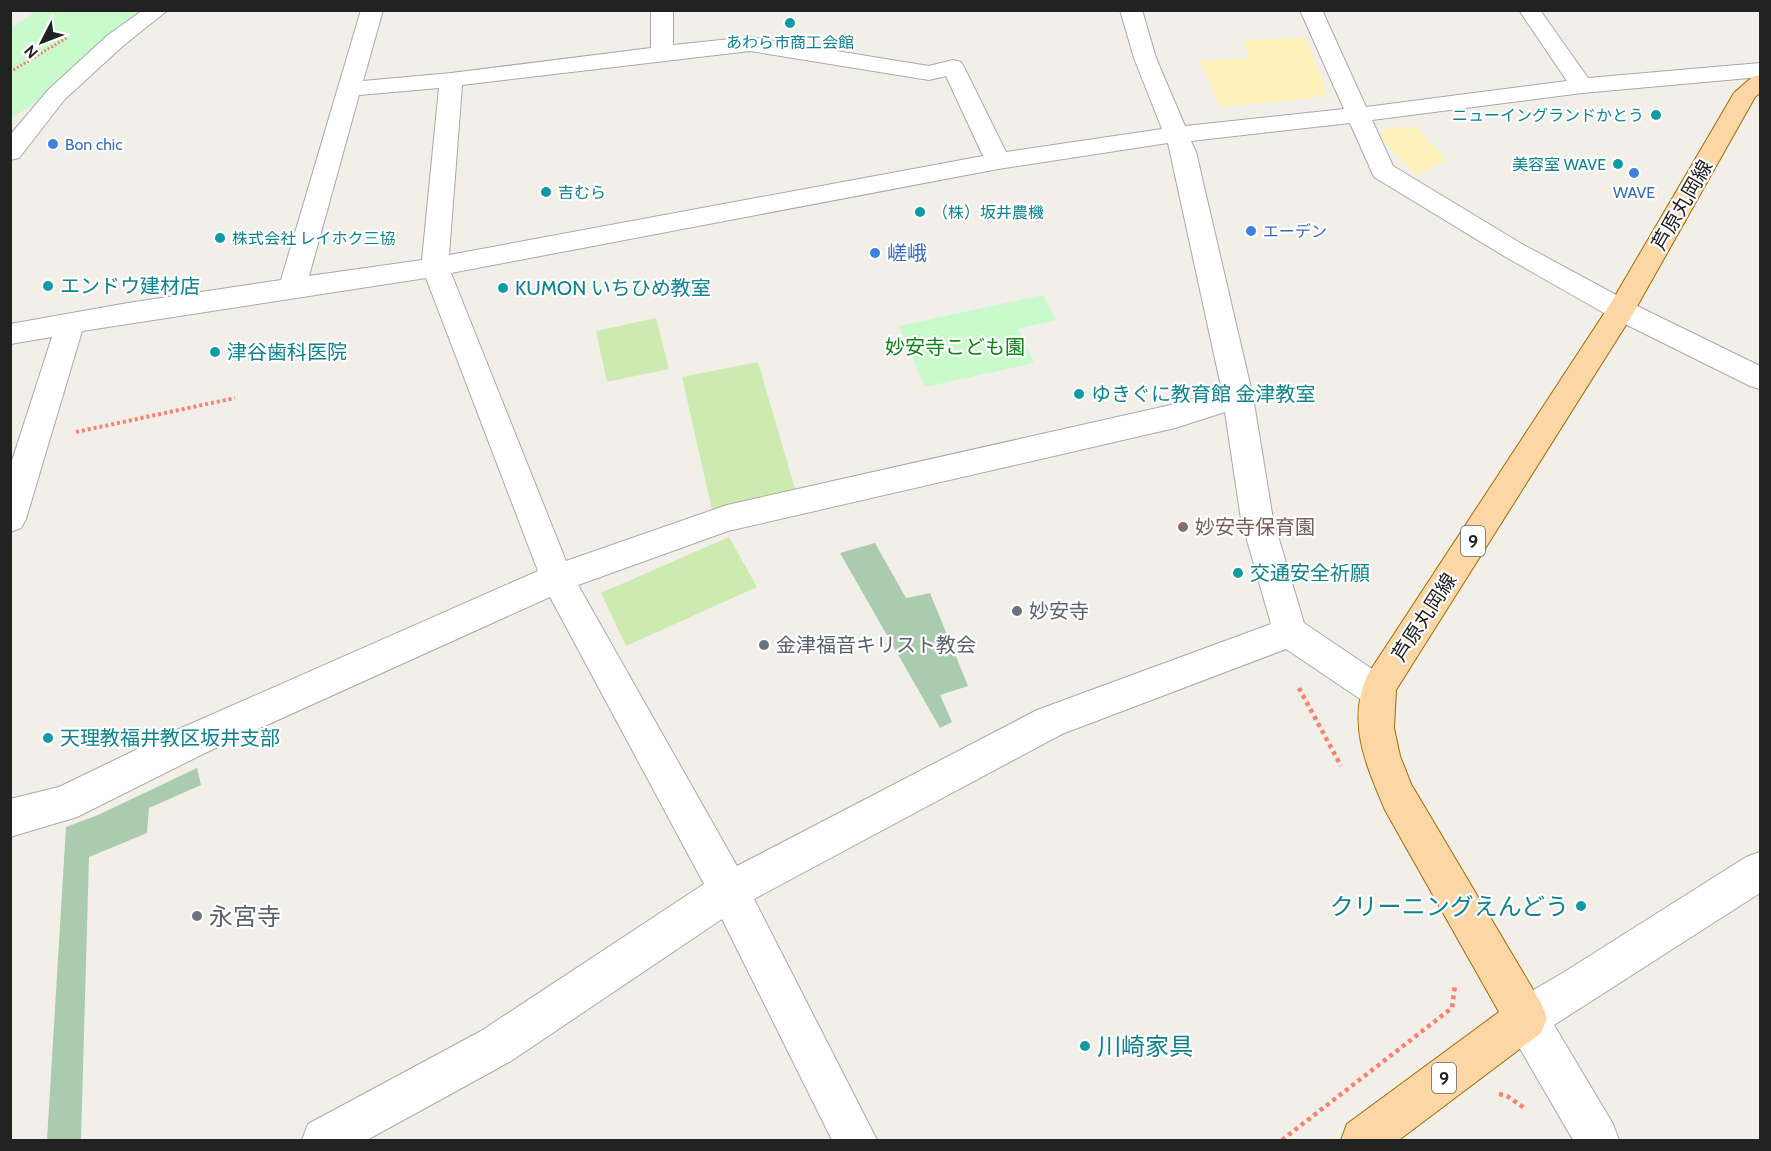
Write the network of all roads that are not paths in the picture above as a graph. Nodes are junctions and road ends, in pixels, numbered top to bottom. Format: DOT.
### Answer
graph roads {
  1 [pos="158,10"];
  2 [pos="372,10"];
  3 [pos="662,10"];
  4 [pos="1131,10"];
  5 [pos="1311,10"];
  6 [pos="1529,10"];
  7 [pos="662,53"];
  8 [pos="1761,70"];
  9 [pos="451,80"];
  10 [pos="1761,82"];
  11 [pos="1582,86"];
  12 [pos="348,89"];
  13 [pos="1357,115"];
  14 [pos="1178,133"];
  15 [pos="10,152"];
  16 [pos="998,161"];
  17 [pos="435,267"];
  18 [pos="292,288"];
  19 [pos="1621,310"];
  20 [pos="70,324"];
  21 [pos="10,334"];
  22 [pos="1761,378"];
  23 [pos="1238,397"];
  24 [pos="10,519"];
  25 [pos="557,578"];
  26 [pos="1290,632"];
  27 [pos="1378,692"];
  28 [pos="10,818"];
  29 [pos="1761,871"];
  30 [pos="729,891"];
  31 [pos="1526,1018"];
  32 [pos="324,1140"];
  33 [pos="855,1140"];
  34 [pos="1363,1140"];
  35 [pos="1598,1140"];
  1 -- 15 [label="street"];
  2 -- 12 [label="street"];
  3 -- 7 [label="street"];
  4 -- 14 [label="street"];
  5 -- 13 [label="street"];
  6 -- 11 [label="street"];
  7 -- 9 [label="street"];
  7 -- 16 [label="street"];
  8 -- 11 [label="street"];
  9 -- 12 [label="street"];
  9 -- 17 [label="street"];
  10 -- 19 [label="main road, 芦原丸岡線 / 9"];
  11 -- 13 [label="street"];
  12 -- 18 [label="street"];
  13 -- 14 [label="street"];
  13 -- 19 [label="street"];
  14 -- 16 [label="street"];
  14 -- 23 [label="street"];
  16 -- 17 [label="street"];
  17 -- 18 [label="street"];
  17 -- 25 [label="street"];
  18 -- 20 [label="street"];
  19 -- 22 [label="street"];
  19 -- 27 [label="main road, 芦原丸岡線 / 9"];
  20 -- 21 [label="street"];
  20 -- 24 [label="street"];
  23 -- 25 [label="street"];
  23 -- 26 [label="street"];
  25 -- 28 [label="street"];
  25 -- 30 [label="street"];
  26 -- 27 [label="street"];
  26 -- 30 [label="street"];
  27 -- 31 [label="main road, 芦原丸岡線 / 9"];
  29 -- 31 [label="street"];
  30 -- 32 [label="street"];
  30 -- 33 [label="street"];
  31 -- 34 [label="main road, 9"];
  31 -- 35 [label="street"];
}
